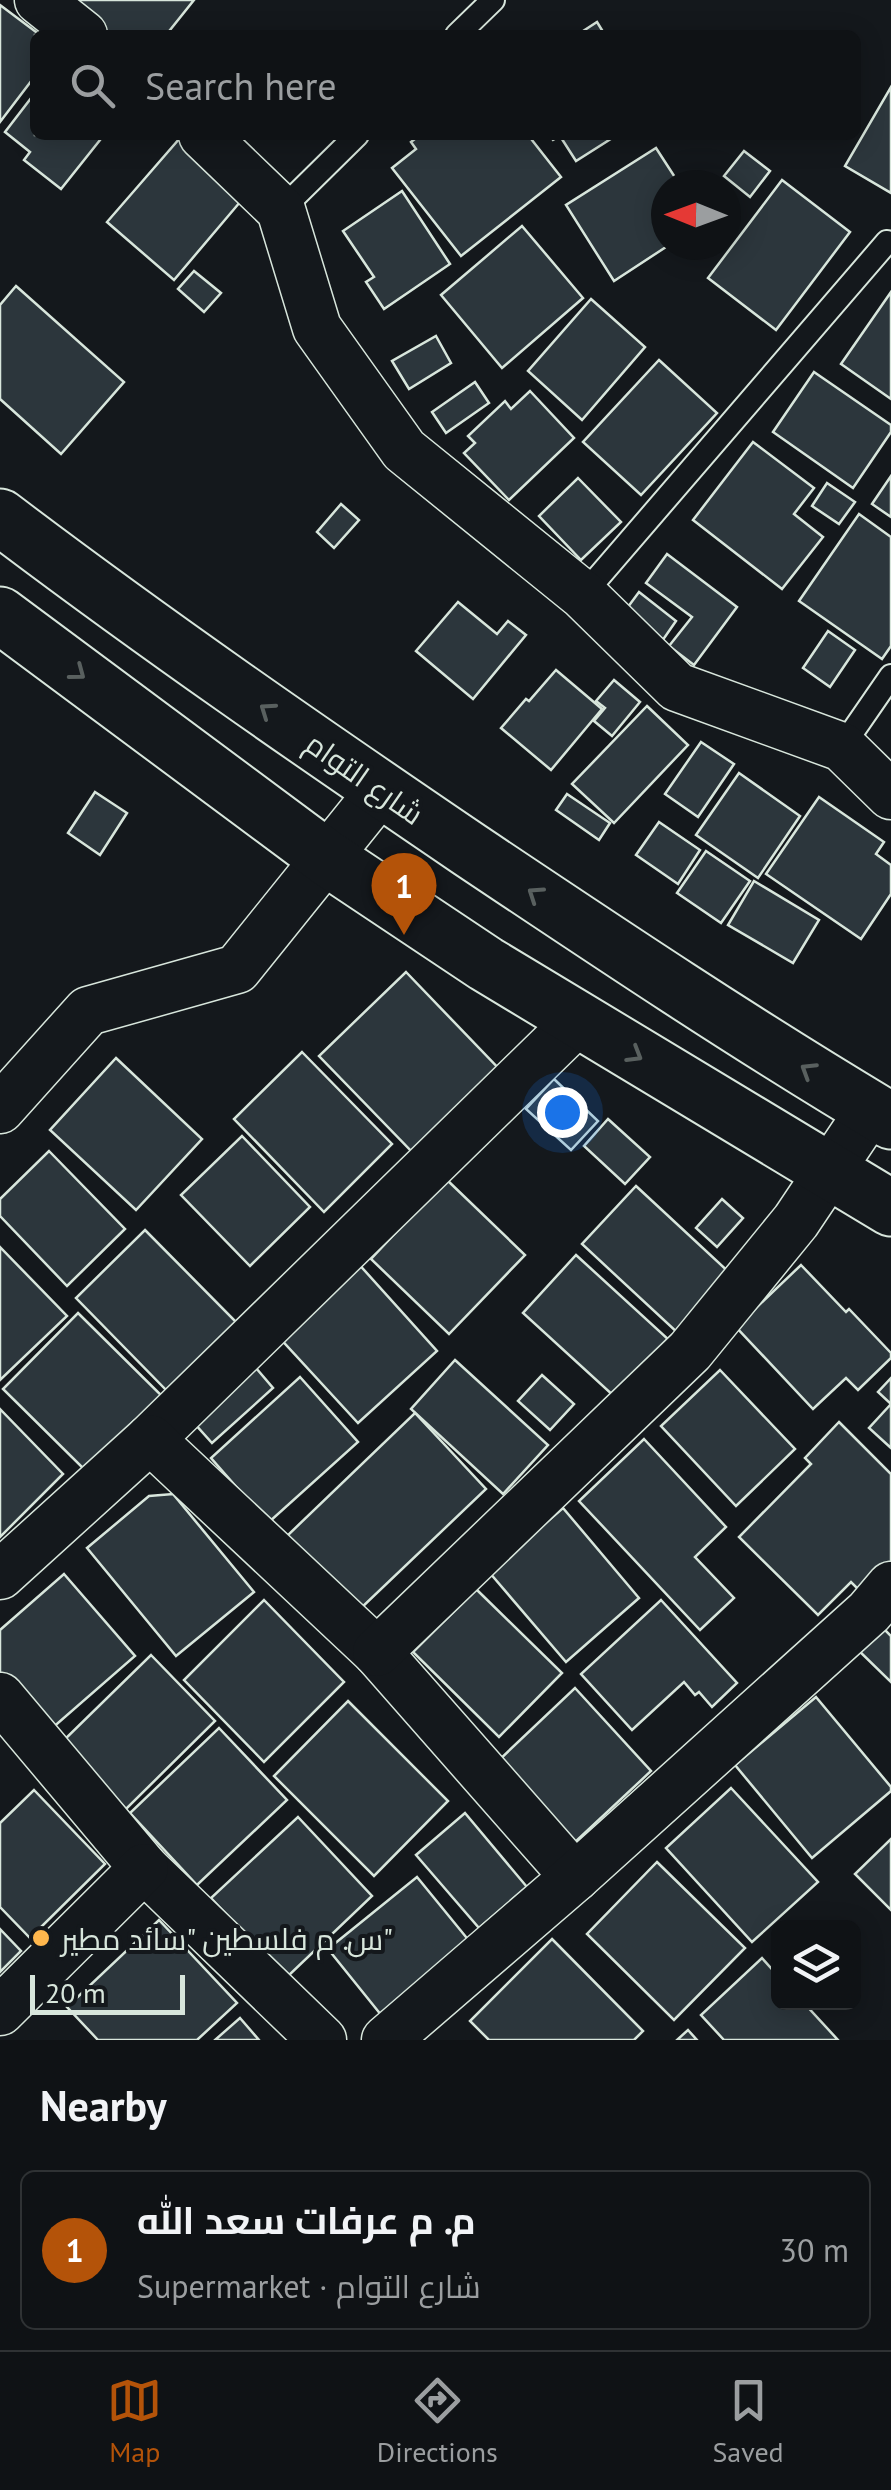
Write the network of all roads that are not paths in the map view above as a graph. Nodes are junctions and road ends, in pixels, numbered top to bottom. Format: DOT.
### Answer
graph roads {
  1 [pos="39,0"];
  2 [pos="492,0"];
  3 [pos="76,30"];
  4 [pos="463,30"];
  5 [pos="208,140"];
  6 [pos="352,140"];
  7 [pos="281,210"];
  8 [pos="888,242"];
  9 [pos="0,517"];
  10 [pos="583,596"];
  11 [pos="0,615"];
  12 [pos="891,676"];
  13 [pos="842,746"];
  14 [pos="382,790"];
  15 [pos="891,795"];
  16 [pos="327,858"];
  17 [pos="578,1021"];
  18 [pos="0,1108"];
  19 [pos="881,1115"];
  20 [pos="829,1172"];
  21 [pos="891,1208"];
  22 [pos="150,1439"];
  23 [pos="0,1576"];
  24 [pos="891,1586"];
  25 [pos="376,1652"];
  26 [pos="0,1696"];
  27 [pos="144,1868"];
  28 [pos="575,1877"];
  29 [pos="0,2012"];
  30 [pos="322,2040"];
  31 [pos="386,2040"];
  1 -- 3 [label="street"];
  2 -- 4 [label="lane"];
  5 -- 7 [label="street"];
  6 -- 7 [label="lane"];
  7 -- 10 [label="street"];
  8 -- 10 [label="lane"];
  14 -- 9 [label="main road, شارع التوام, one-way"];
  10 -- 13 [label="street"];
  11 -- 16 [label="main road, one-way"];
  12 -- 13 [label="lane"];
  13 -- 15 [label="street"];
  14 -- 16 [label="street"];
  19 -- 14 [label="main road, شارع التوام, one-way"];
  16 -- 17 [label="main road"];
  16 -- 18 [label="street"];
  17 -- 20 [label="main road, one-way"];
  17 -- 22 [label="street"];
  19 -- 20 [label="street"];
  20 -- 21 [label="main road"];
  20 -- 25 [label="street"];
  22 -- 23 [label="street"];
  22 -- 25 [label="street"];
  24 -- 28 [label="street"];
  25 -- 28 [label="street"];
  26 -- 27 [label="street"];
  27 -- 29 [label="street"];
  27 -- 30 [label="street"];
  28 -- 31 [label="street"];
}
